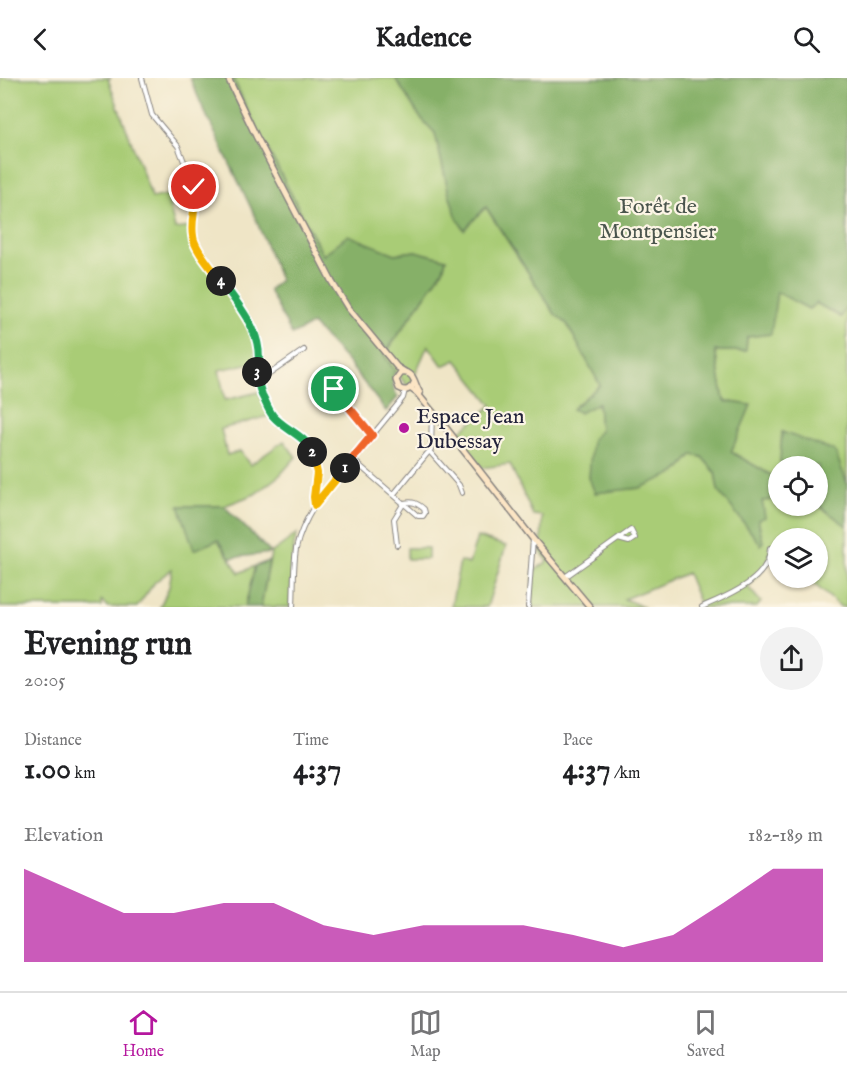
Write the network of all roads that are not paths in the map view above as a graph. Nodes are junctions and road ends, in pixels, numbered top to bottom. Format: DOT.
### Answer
graph roads {
  1 [pos="142,78"];
  2 [pos="228,78"];
  3 [pos="304,350"];
  4 [pos="402,373"];
  5 [pos="258,382"];
  6 [pos="410,387"];
  7 [pos="334,389"];
  8 [pos="435,422"];
  9 [pos="446,428"];
  10 [pos="372,435"];
  11 [pos="430,452"];
  12 [pos="352,459"];
  13 [pos="462,493"];
  14 [pos="394,494"];
  15 [pos="404,503"];
  16 [pos="315,505"];
  17 [pos="533,539"];
  18 [pos="618,539"];
  19 [pos="397,545"];
  20 [pos="768,557"];
  21 [pos="565,577"];
  22 [pos="293,607"];
  23 [pos="528,607"];
  24 [pos="590,607"];
  25 [pos="702,607"];
  1 -- 5 [label="street"];
  2 -- 4 [label="main road"];
  3 -- 5 [label="street"];
  4 -- 6 [label="main road"];
  4 -- 6 [label="main road"];
  5 -- 16 [label="street"];
  6 -- 8 [label="main road"];
  6 -- 9 [label="main road"];
  6 -- 10 [label="street"];
  7 -- 10 [label="street"];
  8 -- 9 [label="main road"];
  8 -- 11 [label="street"];
  9 -- 17 [label="main road"];
  10 -- 12 [label="street"];
  11 -- 13 [label="street"];
  11 -- 14 [label="street"];
  12 -- 14 [label="street"];
  12 -- 16 [label="street"];
  14 -- 15 [label="street"];
  15 -- 15 [label="street"];
  15 -- 19 [label="street"];
  16 -- 22 [label="street"];
  17 -- 21 [label="main road"];
  17 -- 23 [label="street"];
  18 -- 21 [label="street"];
  20 -- 25 [label="street"];
  21 -- 24 [label="main road"];
}
